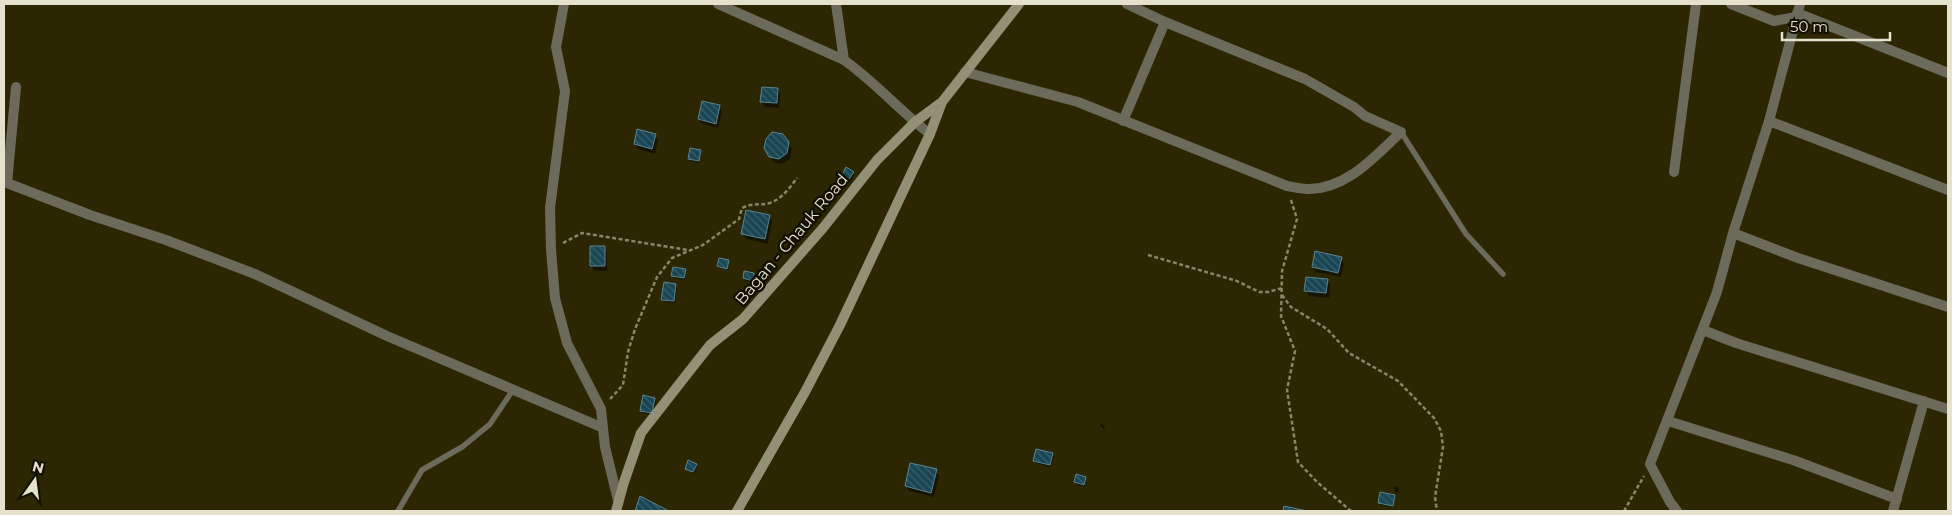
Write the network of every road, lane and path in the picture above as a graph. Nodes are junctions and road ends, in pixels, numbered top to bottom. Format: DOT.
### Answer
graph roads {
  1 [pos="564,4"];
  2 [pos="718,4"];
  3 [pos="836,4"];
  4 [pos="1019,4"];
  5 [pos="1126,4"];
  6 [pos="1696,4"];
  7 [pos="1731,4"];
  8 [pos="1798,11"];
  9 [pos="1165,22"];
  10 [pos="844,60"];
  11 [pos="966,72"];
  12 [pos="1948,74"];
  13 [pos="16,87"];
  14 [pos="942,102"];
  15 [pos="1123,120"];
  16 [pos="1769,121"];
  17 [pos="915,122"];
  18 [pos="1401,132"];
  19 [pos="930,134"];
  20 [pos="1674,172"];
  21 [pos="797,178"];
  22 [pos="5,183"];
  23 [pos="1287,186"];
  24 [pos="1948,190"];
  25 [pos="1733,233"];
  26 [pos="551,249"];
  27 [pos="690,251"];
  28 [pos="1148,255"];
  29 [pos="1503,274"];
  30 [pos="1282,288"];
  31 [pos="1282,294"];
  32 [pos="1948,307"];
  33 [pos="1703,330"];
  34 [pos="513,390"];
  35 [pos="1924,401"];
  36 [pos="1948,409"];
  37 [pos="601,410"];
  38 [pos="1668,421"];
  39 [pos="601,427"];
  40 [pos="1650,464"];
  41 [pos="1897,499"];
  42 [pos="618,500"];
  43 [pos="398,511"];
  44 [pos="616,511"];
  45 [pos="736,511"];
  46 [pos="1351,511"];
  47 [pos="1437,511"];
  48 [pos="1624,511"];
  49 [pos="1677,511"];
  50 [pos="1893,511"];
  1 -- 26 [label="street"];
  2 -- 10 [label="street"];
  3 -- 10 [label="street"];
  4 -- 11 [label="main road, Bagan - Chauk Road"];
  5 -- 9 [label="street"];
  6 -- 20 [label="street"];
  7 -- 8 [label="street"];
  8 -- 12 [label="street"];
  8 -- 16 [label="street"];
  9 -- 15 [label="street"];
  9 -- 18 [label="street"];
  10 -- 17 [label="street"];
  11 -- 14 [label="main road, Bagan - Chauk Road"];
  11 -- 15 [label="street"];
  13 -- 22 [label="street"];
  14 -- 17 [label="main road, Bagan - Chauk Road"];
  14 -- 19 [label="main road"];
  15 -- 23 [label="street"];
  16 -- 24 [label="street"];
  16 -- 25 [label="street"];
  17 -- 19 [label="street"];
  17 -- 42 [label="main road, Bagan - Chauk Road"];
  18 -- 23 [label="street"];
  18 -- 29 [label="lane"];
  19 -- 45 [label="main road"];
  21 -- 27 [label="path"];
  22 -- 34 [label="street"];
  23 -- 30 [label="path"];
  25 -- 32 [label="street"];
  25 -- 33 [label="street"];
  26 -- 27 [label="path"];
  26 -- 37 [label="street"];
  27 -- 37 [label="path"];
  28 -- 30 [label="path"];
  30 -- 31 [label="path"];
  31 -- 46 [label="path"];
  31 -- 47 [label="path"];
  33 -- 35 [label="street"];
  33 -- 38 [label="street"];
  34 -- 39 [label="street"];
  34 -- 43 [label="lane"];
  35 -- 36 [label="street"];
  35 -- 41 [label="street"];
  37 -- 39 [label="street"];
  38 -- 40 [label="street"];
  38 -- 41 [label="street"];
  39 -- 42 [label="street"];
  40 -- 48 [label="path"];
  40 -- 49 [label="street"];
  41 -- 50 [label="street"];
  42 -- 44 [label="main road, Bagan - Chauk Road"];
}
